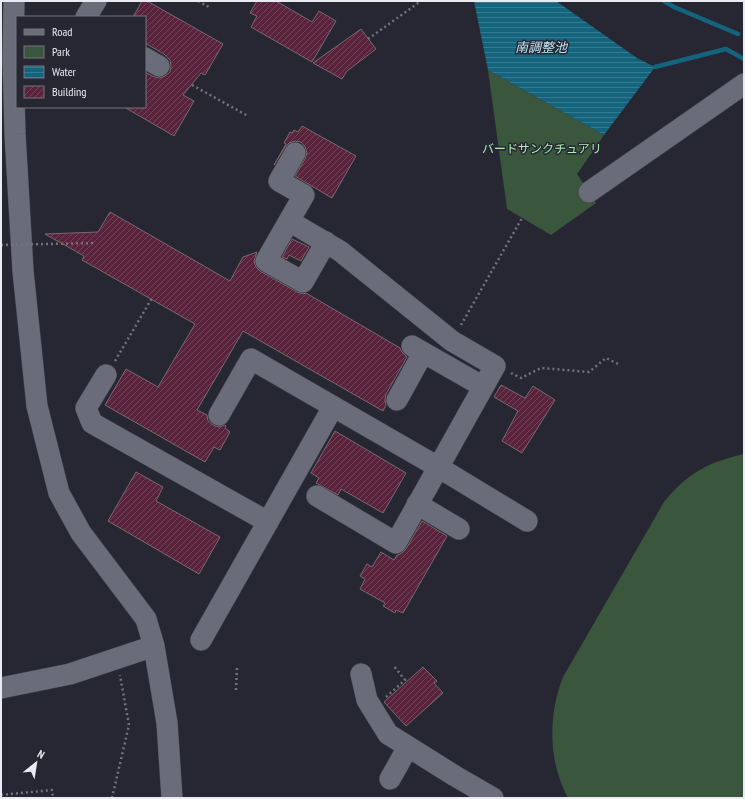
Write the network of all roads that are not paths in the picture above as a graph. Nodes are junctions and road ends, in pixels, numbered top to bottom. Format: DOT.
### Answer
graph roads {
  1 [pos="14,1"];
  2 [pos="96,1"];
  3 [pos="87,16"];
  4 [pos="744,84"];
  5 [pos="15,94"];
  6 [pos="295,153"];
  7 [pos="589,192"];
  8 [pos="289,221"];
  9 [pos="326,242"];
  10 [pos="106,375"];
  11 [pos="482,386"];
  12 [pos="397,400"];
  13 [pos="333,407"];
  14 [pos="220,415"];
  15 [pos="438,467"];
  16 [pos="317,496"];
  17 [pos="417,504"];
  18 [pos="527,521"];
  19 [pos="268,522"];
  20 [pos="459,529"];
  21 [pos="201,640"];
  22 [pos="154,646"];
  23 [pos="361,674"];
  24 [pos="1,688"];
  25 [pos="408,747"];
  26 [pos="390,779"];
  27 [pos="471,793"];
  28 [pos="172,798"];
  29 [pos="493,798"];
  1 -- 5 [label="street"];
  2 -- 3 [label="street"];
  4 -- 7 [label="street"];
  5 -- 22 [label="street"];
  6 -- 8 [label="street"];
  8 -- 9 [label="street"];
  8 -- 9 [label="street"];
  9 -- 11 [label="street"];
  10 -- 19 [label="street"];
  11 -- 12 [label="street"];
  11 -- 15 [label="street"];
  13 -- 14 [label="street"];
  13 -- 15 [label="street"];
  13 -- 19 [label="street"];
  15 -- 17 [label="street"];
  15 -- 18 [label="street"];
  16 -- 17 [label="street"];
  17 -- 20 [label="street"];
  19 -- 21 [label="street"];
  22 -- 24 [label="street"];
  22 -- 28 [label="street"];
  23 -- 25 [label="street"];
  25 -- 26 [label="street"];
  25 -- 27 [label="street"];
  27 -- 29 [label="street"];
}
